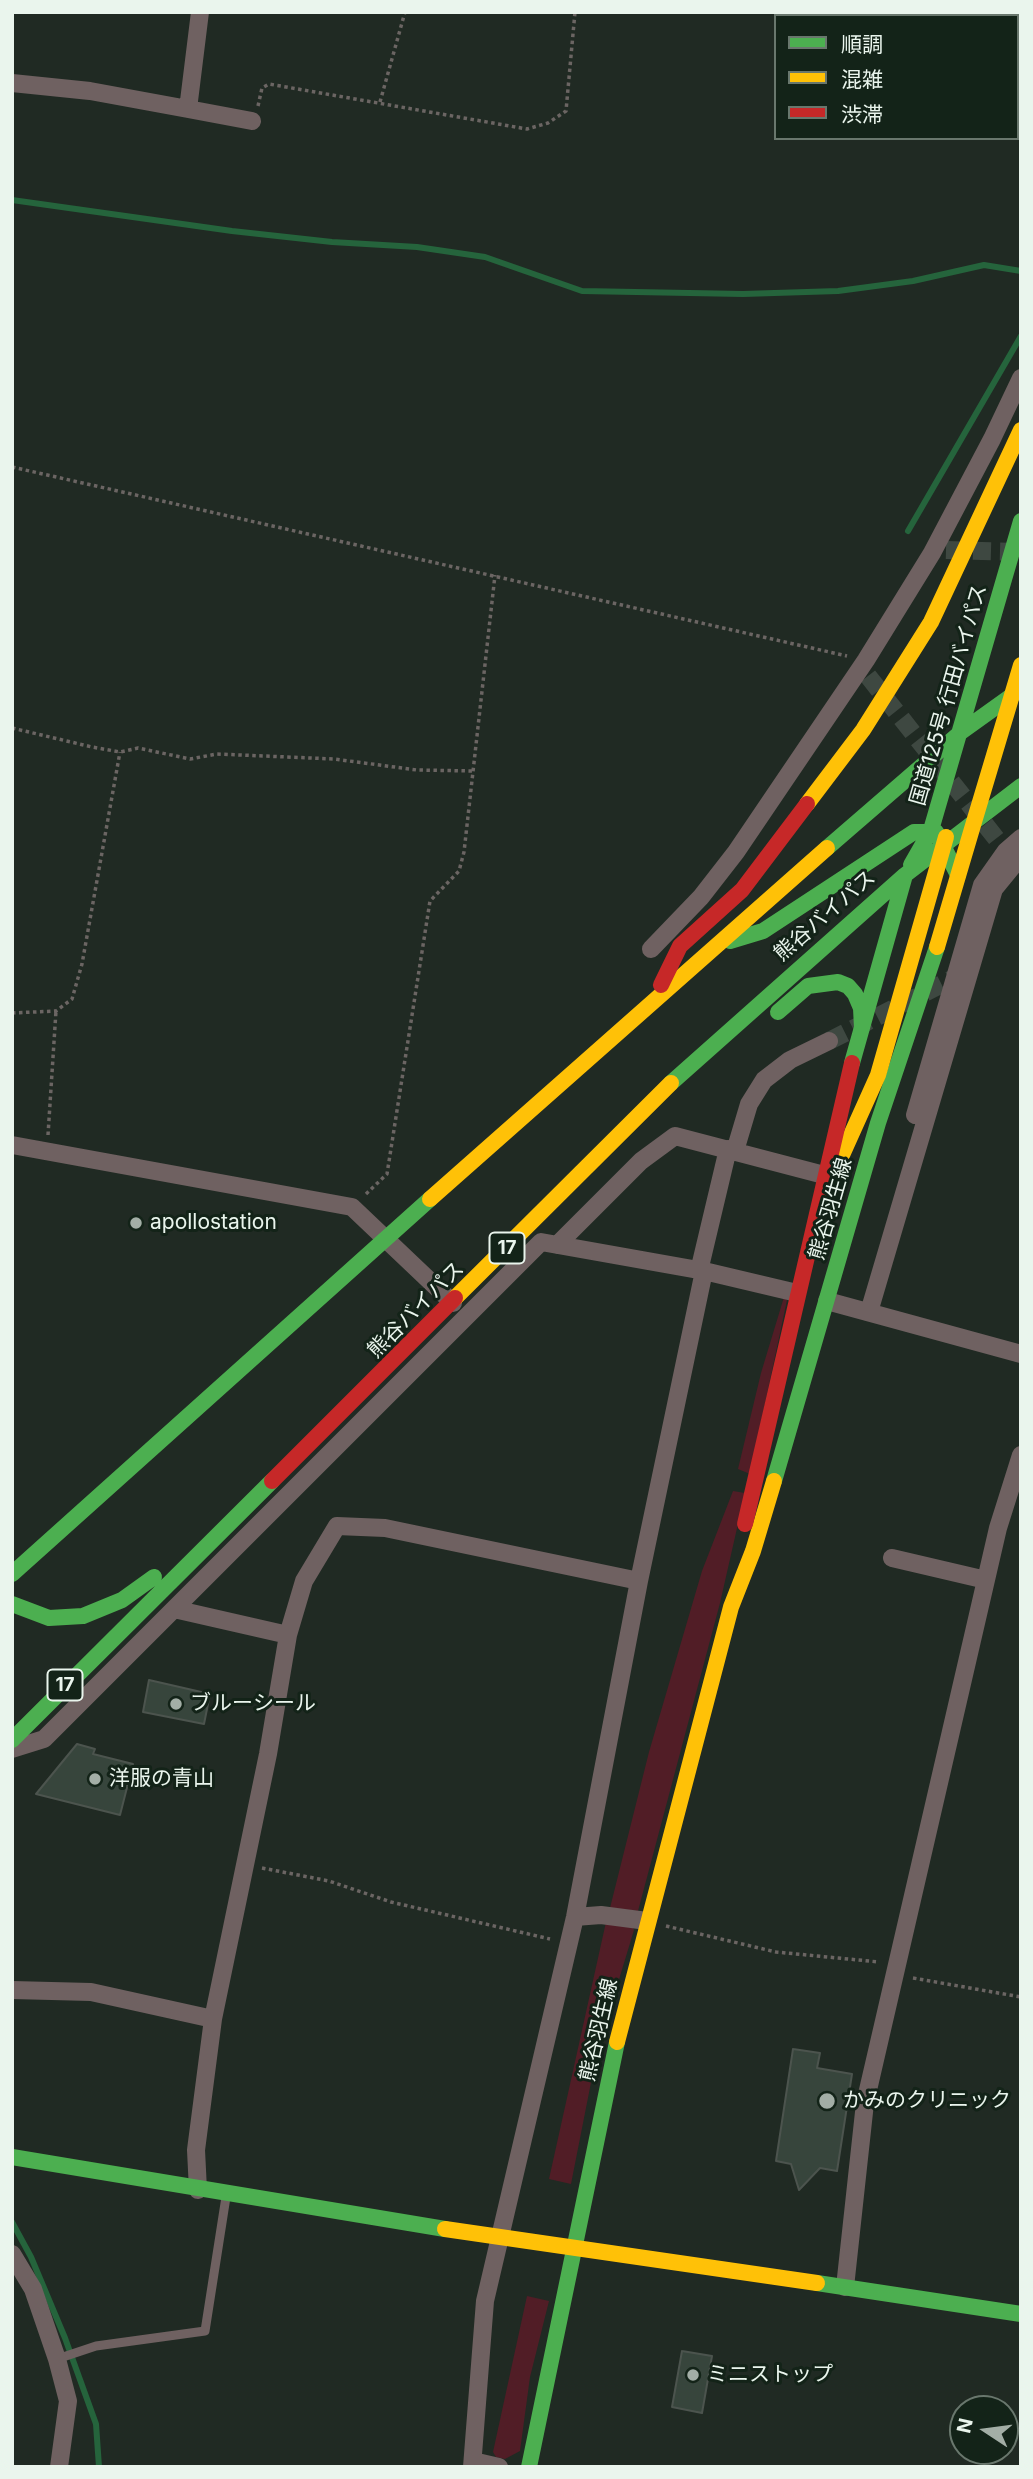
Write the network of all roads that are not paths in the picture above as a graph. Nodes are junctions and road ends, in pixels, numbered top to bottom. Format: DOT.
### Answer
graph roads {
  1 [pos="200,12"];
  2 [pos="12,83"];
  3 [pos="188,109"];
  4 [pos="252,121"];
  5 [pos="1021,378"];
  6 [pos="1021,394"];
  7 [pos="1021,430"];
  8 [pos="1021,521"];
  9 [pos="1021,665"];
  10 [pos="1017,692"];
  11 [pos="1021,729"];
  12 [pos="961,732"];
  13 [pos="987,738"];
  14 [pos="1021,786"];
  15 [pos="779,792"];
  16 [pos="974,822"];
  17 [pos="931,830"];
  18 [pos="1021,838"];
  19 [pos="944,845"];
  20 [pos="1021,856"];
  21 [pos="958,875"];
  22 [pos="905,876"];
  23 [pos="712,947"];
  24 [pos="650,949"];
  25 [pos="655,999"];
  26 [pos="766,1022"];
  27 [pos="862,1028"];
  28 [pos="746,1040"];
  29 [pos="829,1041"];
  30 [pos="693,1061"];
  31 [pos="12,1145"];
  32 [pos="731,1150"];
  33 [pos="824,1175"];
  34 [pos="904,1194"];
  35 [pos="815,1216"];
  36 [pos="389,1239"];
  37 [pos="557,1245"];
  38 [pos="701,1271"];
  39 [pos="797,1293"];
  40 [pos="827,1301"];
  41 [pos="453,1303"];
  42 [pos="869,1312"];
  43 [pos="1021,1354"];
  44 [pos="1021,1455"];
  45 [pos="234,1518"];
  46 [pos="892,1558"];
  47 [pos="12,1574"];
  48 [pos="986,1580"];
  49 [pos="639,1581"];
  50 [pos="12,1604"];
  51 [pos="731,1608"];
  52 [pos="174,1609"];
  53 [pos="288,1635"];
  54 [pos="12,1740"];
  55 [pos="12,1749"];
  56 [pos="575,1917"];
  57 [pos="647,1921"];
  58 [pos="12,1990"];
  59 [pos="213,2019"];
  60 [pos="12,2157"];
  61 [pos="198,2190"];
  62 [pos="227,2195"];
  63 [pos="500,2238"];
  64 [pos="574,2246"];
  65 [pos="12,2254"];
  66 [pos="845,2287"];
  67 [pos="1021,2314"];
  68 [pos="60,2358"];
  69 [pos="473,2464"];
  70 [pos="59,2467"];
  71 [pos="499,2467"];
  72 [pos="529,2467"];
  1 -- 3 [label="street"];
  2 -- 3 [label="street"];
  3 -- 4 [label="street"];
  5 -- 15 [label="street"];
  6 -- 15 [label="street"];
  7 -- 25 [label="main road"];
  8 -- 12 [label="main road, 国道125号 行田バイパス"];
  9 -- 10 [label="main road"];
  10 -- 12 [label="main road"];
  10 -- 13 [label="main road"];
  11 -- 13 [label="main road"];
  12 -- 13 [label="main road"];
  12 -- 17 [label="main road, 国道125号 行田バイパス"];
  12 -- 19 [label="main road"];
  12 -- 23 [label="main road"];
  13 -- 16 [label="main road"];
  14 -- 16 [label="main road, 熊谷バイパス / 17"];
  15 -- 24 [label="street"];
  16 -- 19 [label="main road, 熊谷バイパス / 17"];
  16 -- 21 [label="main road, 熊谷羽生線"];
  17 -- 19 [label="main road"];
  17 -- 22 [label="main road, 国道125号 行田バイパス"];
  17 -- 23 [label="main road"];
  18 -- 34 [label="street"];
  19 -- 21 [label="main road"];
  19 -- 22 [label="main road, 熊谷バイパス / 17"];
  19 -- 35 [label="main road"];
  20 -- 34 [label="street"];
  21 -- 40 [label="main road, 熊谷羽生線"];
  22 -- 27 [label="main road, 熊谷羽生線"];
  22 -- 30 [label="main road, 熊谷バイパス / 17"];
  23 -- 25 [label="main road"];
  25 -- 36 [label="main road"];
  26 -- 27 [label="main road"];
  27 -- 33 [label="main road, 熊谷羽生線"];
  28 -- 30 [label="main road"];
  29 -- 32 [label="street"];
  30 -- 41 [label="main road, 熊谷バイパス / 17"];
  31 -- 36 [label="street"];
  32 -- 33 [label="street"];
  32 -- 37 [label="street"];
  32 -- 38 [label="street"];
  33 -- 35 [label="main road, 熊谷羽生線"];
  34 -- 42 [label="street"];
  35 -- 39 [label="main road, 熊谷羽生線"];
  36 -- 41 [label="street"];
  36 -- 47 [label="main road"];
  37 -- 38 [label="street"];
  37 -- 52 [label="street"];
  38 -- 39 [label="street"];
  38 -- 49 [label="street"];
  39 -- 51 [label="main road, 熊谷羽生線"];
  40 -- 42 [label="street"];
  40 -- 51 [label="main road, 熊谷羽生線"];
  41 -- 45 [label="main road, 熊谷バイパス / 17"];
  42 -- 43 [label="street"];
  44 -- 48 [label="street"];
  45 -- 50 [label="main road"];
  45 -- 54 [label="main road, 熊谷バイパス / 17"];
  46 -- 48 [label="street"];
  48 -- 66 [label="street"];
  49 -- 53 [label="street"];
  49 -- 56 [label="street"];
  51 -- 57 [label="main road, 熊谷羽生線"];
  52 -- 53 [label="street"];
  52 -- 55 [label="street"];
  53 -- 59 [label="street"];
  56 -- 57 [label="street"];
  56 -- 63 [label="street"];
  57 -- 64 [label="main road, 熊谷羽生線"];
  58 -- 59 [label="street"];
  59 -- 61 [label="street"];
  60 -- 61 [label="main road"];
  61 -- 62 [label="main road"];
  62 -- 63 [label="main road"];
  62 -- 68 [label="lane"];
  63 -- 64 [label="main road"];
  63 -- 69 [label="street"];
  64 -- 66 [label="main road"];
  64 -- 72 [label="main road, 熊谷羽生線"];
  65 -- 68 [label="street"];
  66 -- 67 [label="main road"];
  68 -- 70 [label="street"];
  69 -- 71 [label="street"];
}
